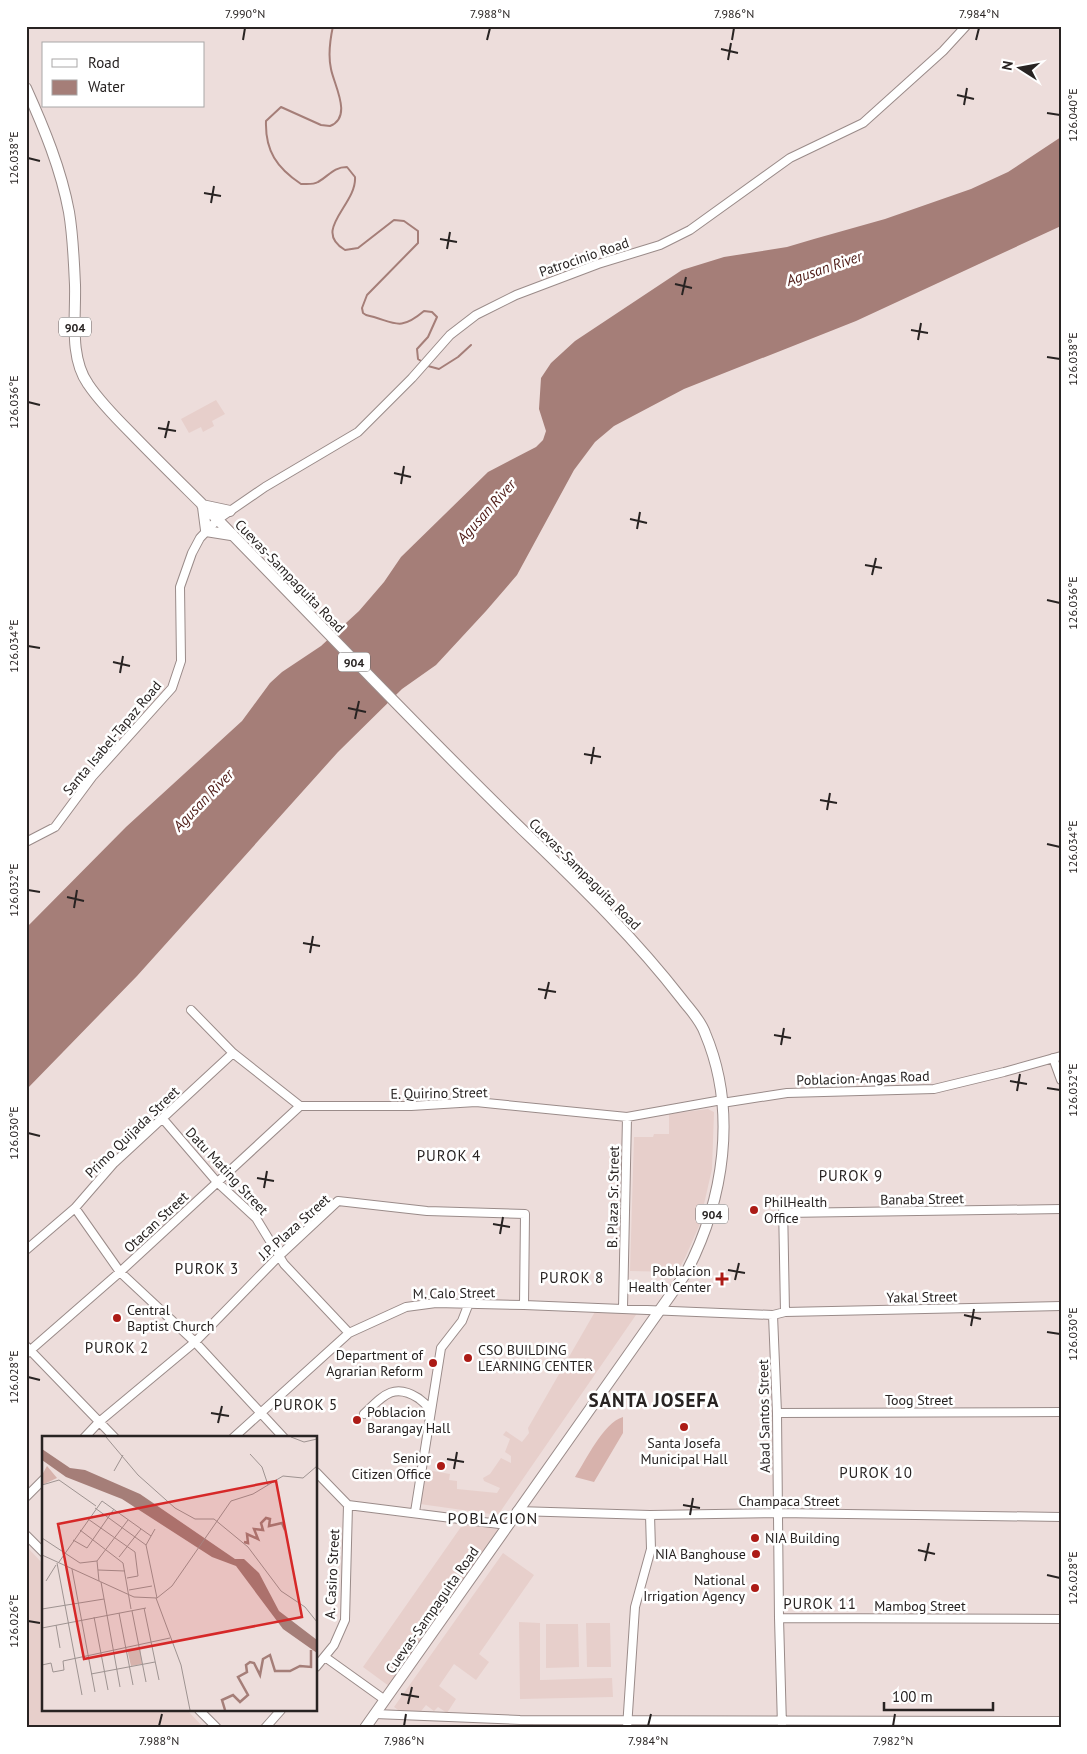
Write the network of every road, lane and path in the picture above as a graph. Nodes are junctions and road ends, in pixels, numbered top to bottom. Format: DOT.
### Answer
graph roads {
  1 [pos="966,26"];
  2 [pos="26,88"];
  3 [pos="203,506"];
  4 [pos="230,511"];
  5 [pos="217,520"];
  6 [pos="206,531"];
  7 [pos="231,534"];
  8 [pos="26,842"];
  9 [pos="190,1010"];
  10 [pos="233,1053"];
  11 [pos="1057,1057"];
  12 [pos="1061,1080"];
  13 [pos="722,1102"];
  14 [pos="300,1106"];
  15 [pos="627,1117"];
  16 [pos="163,1119"];
  17 [pos="216,1182"];
  18 [pos="783,1203"];
  19 [pos="75,1208"];
  20 [pos="1061,1209"];
  21 [pos="784,1213"];
  22 [pos="26,1250"];
  23 [pos="279,1256"];
  24 [pos="120,1272"];
  25 [pos="469,1303"];
  26 [pos="524,1304"];
  27 [pos="1061,1306"];
  28 [pos="623,1308"];
  29 [pos="663,1309"];
  30 [pos="784,1312"];
  31 [pos="773,1315"];
  32 [pos="349,1333"];
  33 [pos="194,1342"];
  34 [pos="28,1350"];
  35 [pos="260,1412"];
  36 [pos="1061,1412"];
  37 [pos="778,1413"];
  38 [pos="364,1414"];
  39 [pos="431,1414"];
  40 [pos="99,1422"];
  41 [pos="86,1436"];
  42 [pos="113,1436"];
  43 [pos="235,1436"];
  44 [pos="282,1436"];
  45 [pos="318,1474"];
  46 [pos="42,1481"];
  47 [pos="26,1497"];
  48 [pos="348,1505"];
  49 [pos="518,1511"];
  50 [pos="415,1512"];
  51 [pos="779,1513"];
  52 [pos="650,1515"];
  53 [pos="1061,1518"];
  54 [pos="508,1525"];
  55 [pos="26,1535"];
  56 [pos="42,1551"];
  57 [pos="778,1618"];
  58 [pos="1061,1619"];
  59 [pos="325,1657"];
  60 [pos="318,1665"];
  61 [pos="385,1700"];
  62 [pos="202,1712"];
  63 [pos="279,1712"];
  64 [pos="375,1714"];
  65 [pos="1061,1722"];
  66 [pos="628,1724"];
  67 [pos="782,1725"];
  68 [pos="217,1728"];
  69 [pos="265,1728"];
  70 [pos="366,1728"];
  1 -- 4 [label="street, Patrocinio Road"];
  2 -- 3 [label="main road, Cuevas-Sampaguita Road / 904"];
  3 -- 4 [label="main road"];
  3 -- 5 [label="main road, Cuevas-Sampaguita Road / 904"];
  3 -- 6 [label="main road"];
  4 -- 5 [label="street, Patrocinio Road"];
  4 -- 7 [label="main road"];
  5 -- 6 [label="street, Santa Isabel-Tapaz Road"];
  5 -- 7 [label="main road, Cuevas-Sampaguita Road / 904"];
  6 -- 7 [label="main road"];
  6 -- 8 [label="street, Santa Isabel-Tapaz Road"];
  7 -- 13 [label="main road, Cuevas-Sampaguita Road / 904"];
  9 -- 10 [label="street"];
  10 -- 14 [label="street"];
  10 -- 16 [label="street, Primo Quijada Street"];
  11 -- 12 [label="street"];
  11 -- 13 [label="street, Poblacion-Angas Road"];
  13 -- 15 [label="street, E. Quirino Street"];
  13 -- 29 [label="main road, Cuevas-Sampaguita Road / 904"];
  14 -- 15 [label="street, E. Quirino Street"];
  14 -- 17 [label="street, Otacan Street"];
  15 -- 28 [label="street, B. Plaza Sr. Street"];
  16 -- 17 [label="street, Datu Mating Street"];
  16 -- 19 [label="street, Primo Quijada Street"];
  17 -- 23 [label="street, Datu Mating Street"];
  17 -- 24 [label="street, Otacan Street"];
  18 -- 21 [label="street"];
  19 -- 22 [label="street, Primo Quijada Street"];
  19 -- 24 [label="street"];
  20 -- 21 [label="street, Banaba Street"];
  21 -- 30 [label="street"];
  23 -- 26 [label="street, J.P. Plaza Street"];
  23 -- 32 [label="street, Datu Mating Street"];
  23 -- 33 [label="street, J.P. Plaza Street"];
  24 -- 33 [label="street"];
  24 -- 34 [label="street, Otacan Street"];
  25 -- 26 [label="street, M. Calo Street"];
  25 -- 32 [label="street, M. Calo Street"];
  25 -- 39 [label="street"];
  26 -- 28 [label="street, M. Calo Street"];
  27 -- 30 [label="street, Yakal Street"];
  28 -- 29 [label="street, M. Calo Street"];
  29 -- 31 [label="street"];
  29 -- 49 [label="main road, Cuevas-Sampaguita Road / 904"];
  30 -- 31 [label="street"];
  31 -- 37 [label="street, Abad Santos Street"];
  32 -- 35 [label="street, M. Calo Street"];
  33 -- 35 [label="street"];
  33 -- 40 [label="street, J.P. Plaza Street"];
  34 -- 40 [label="street"];
  35 -- 43 [label="street, M. Calo Street"];
  35 -- 44 [label="street"];
  36 -- 37 [label="street, Toog Street"];
  37 -- 51 [label="street, Abad Santos Street"];
  38 -- 39 [label="street"];
  39 -- 50 [label="street"];
  40 -- 41 [label="street, J.P. Plaza Street"];
  40 -- 42 [label="street"];
  45 -- 48 [label="street"];
  46 -- 47 [label="street"];
  48 -- 50 [label="street"];
  48 -- 59 [label="street, A. Casiro Street"];
  49 -- 52 [label="street, Champaca Street"];
  49 -- 54 [label="main road, Cuevas-Sampaguita Road / 904"];
  50 -- 54 [label="street"];
  51 -- 52 [label="street, Champaca Street"];
  51 -- 53 [label="street, Champaca Street"];
  51 -- 57 [label="street, Abad Santos Street"];
  52 -- 66 [label="street"];
  54 -- 61 [label="main road, Cuevas-Sampaguita Road / 904"];
  55 -- 56 [label="street"];
  57 -- 58 [label="street, Mambog Street"];
  57 -- 67 [label="street, Abad Santos Street"];
  59 -- 60 [label="street, A. Casiro Street"];
  59 -- 61 [label="street"];
  61 -- 64 [label="main road, Cuevas-Sampaguita Road / 904"];
  62 -- 68 [label="street"];
  63 -- 69 [label="street"];
  64 -- 66 [label="street"];
  64 -- 70 [label="main road, Cuevas-Sampaguita Road / 904"];
  65 -- 67 [label="street"];
  66 -- 67 [label="street"];
}
